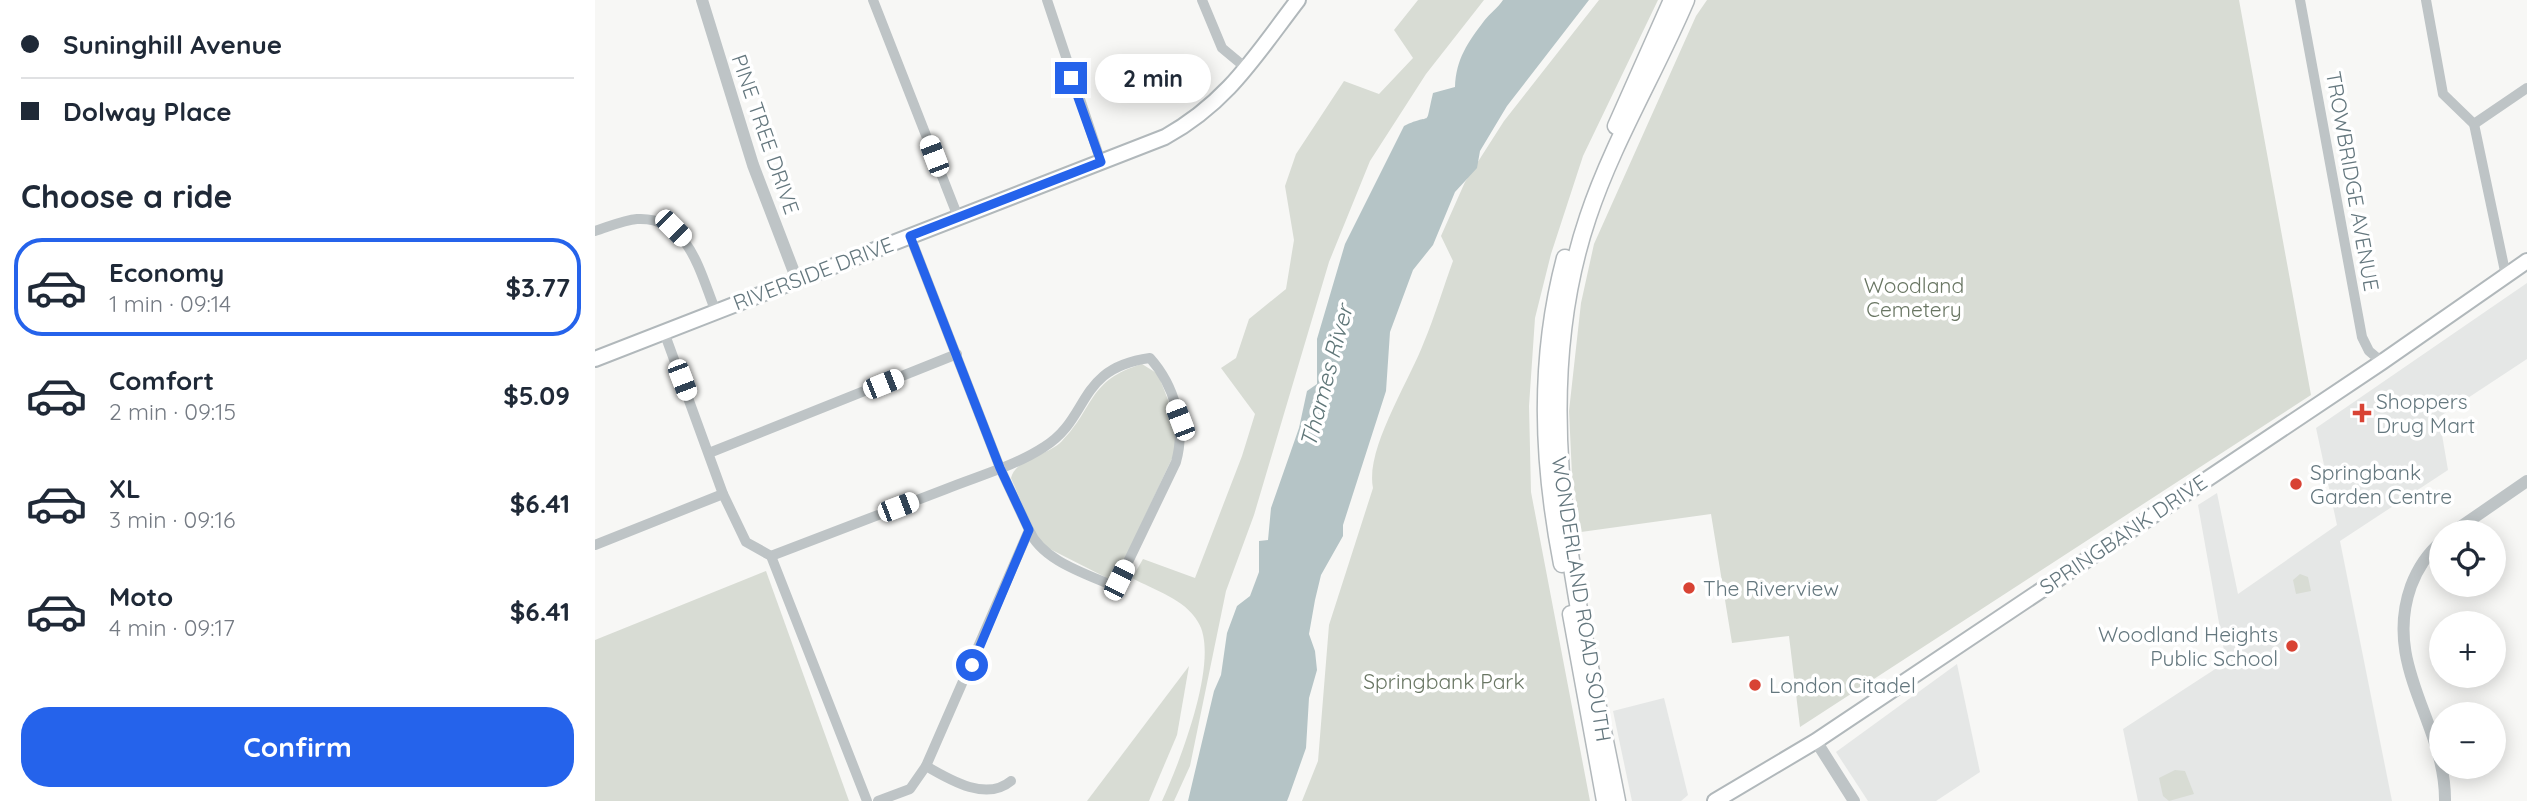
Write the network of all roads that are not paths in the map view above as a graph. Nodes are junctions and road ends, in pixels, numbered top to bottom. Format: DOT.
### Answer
graph roads {
  1 [pos="702,0"];
  2 [pos="873,0"];
  3 [pos="1047,0"];
  4 [pos="1202,0"];
  5 [pos="1298,0"];
  6 [pos="1672,0"];
  7 [pos="1686,0"];
  8 [pos="2300,0"];
  9 [pos="2426,0"];
  10 [pos="1246,68"];
  11 [pos="2527,88"];
  12 [pos="2473,124"];
  13 [pos="1101,162"];
  14 [pos="958,217"];
  15 [pos="595,232"];
  16 [pos="910,236"];
  17 [pos="2527,261"];
  18 [pos="2505,276"];
  19 [pos="797,280"];
  20 [pos="716,312"];
  21 [pos="664,332"];
  22 [pos="957,354"];
  23 [pos="595,359"];
  24 [pos="2382,362"];
  25 [pos="709,453"];
  26 [pos="1000,468"];
  27 [pos="2527,481"];
  28 [pos="723,494"];
  29 [pos="2470,520"];
  30 [pos="1029,530"];
  31 [pos="595,545"];
  32 [pos="771,556"];
  33 [pos="2429,556"];
  34 [pos="1816,741"];
  35 [pos="926,766"];
  36 [pos="1011,780"];
  37 [pos="867,801"];
  38 [pos="878,801"];
  39 [pos="1605,801"];
  40 [pos="1618,801"];
  41 [pos="1715,801"];
  42 [pos="1854,801"];
  43 [pos="2445,801"];
  1 -- 19 [label="street, PINE TREE DRIVE"];
  2 -- 14 [label="street"];
  3 -- 13 [label="street"];
  4 -- 10 [label="street"];
  5 -- 10 [label="main road, RIVERSIDE DRIVE"];
  6 -- 39 [label="main road, WONDERLAND ROAD SOUTH"];
  7 -- 40 [label="main road, WONDERLAND ROAD SOUTH"];
  8 -- 24 [label="street, TROWBRIDGE AVENUE"];
  9 -- 12 [label="street"];
  10 -- 13 [label="main road, RIVERSIDE DRIVE"];
  11 -- 12 [label="street"];
  12 -- 18 [label="street"];
  13 -- 14 [label="main road, RIVERSIDE DRIVE"];
  14 -- 16 [label="main road, RIVERSIDE DRIVE"];
  15 -- 20 [label="street"];
  16 -- 19 [label="main road, RIVERSIDE DRIVE"];
  16 -- 22 [label="street"];
  17 -- 18 [label="main road, SPRINGBANK DRIVE"];
  18 -- 24 [label="main road, SPRINGBANK DRIVE"];
  19 -- 20 [label="main road, RIVERSIDE DRIVE"];
  20 -- 21 [label="main road, RIVERSIDE DRIVE"];
  21 -- 23 [label="main road, RIVERSIDE DRIVE"];
  21 -- 25 [label="street"];
  22 -- 25 [label="street"];
  22 -- 26 [label="street"];
  24 -- 34 [label="main road, SPRINGBANK DRIVE"];
  25 -- 28 [label="street"];
  26 -- 30 [label="street"];
  26 -- 30 [label="street"];
  26 -- 32 [label="street"];
  27 -- 29 [label="street"];
  28 -- 31 [label="street"];
  28 -- 32 [label="street"];
  30 -- 35 [label="street"];
  32 -- 37 [label="street"];
  33 -- 43 [label="street"];
  34 -- 41 [label="main road, SPRINGBANK DRIVE"];
  34 -- 42 [label="street"];
  35 -- 36 [label="street"];
  35 -- 38 [label="street"];
}
